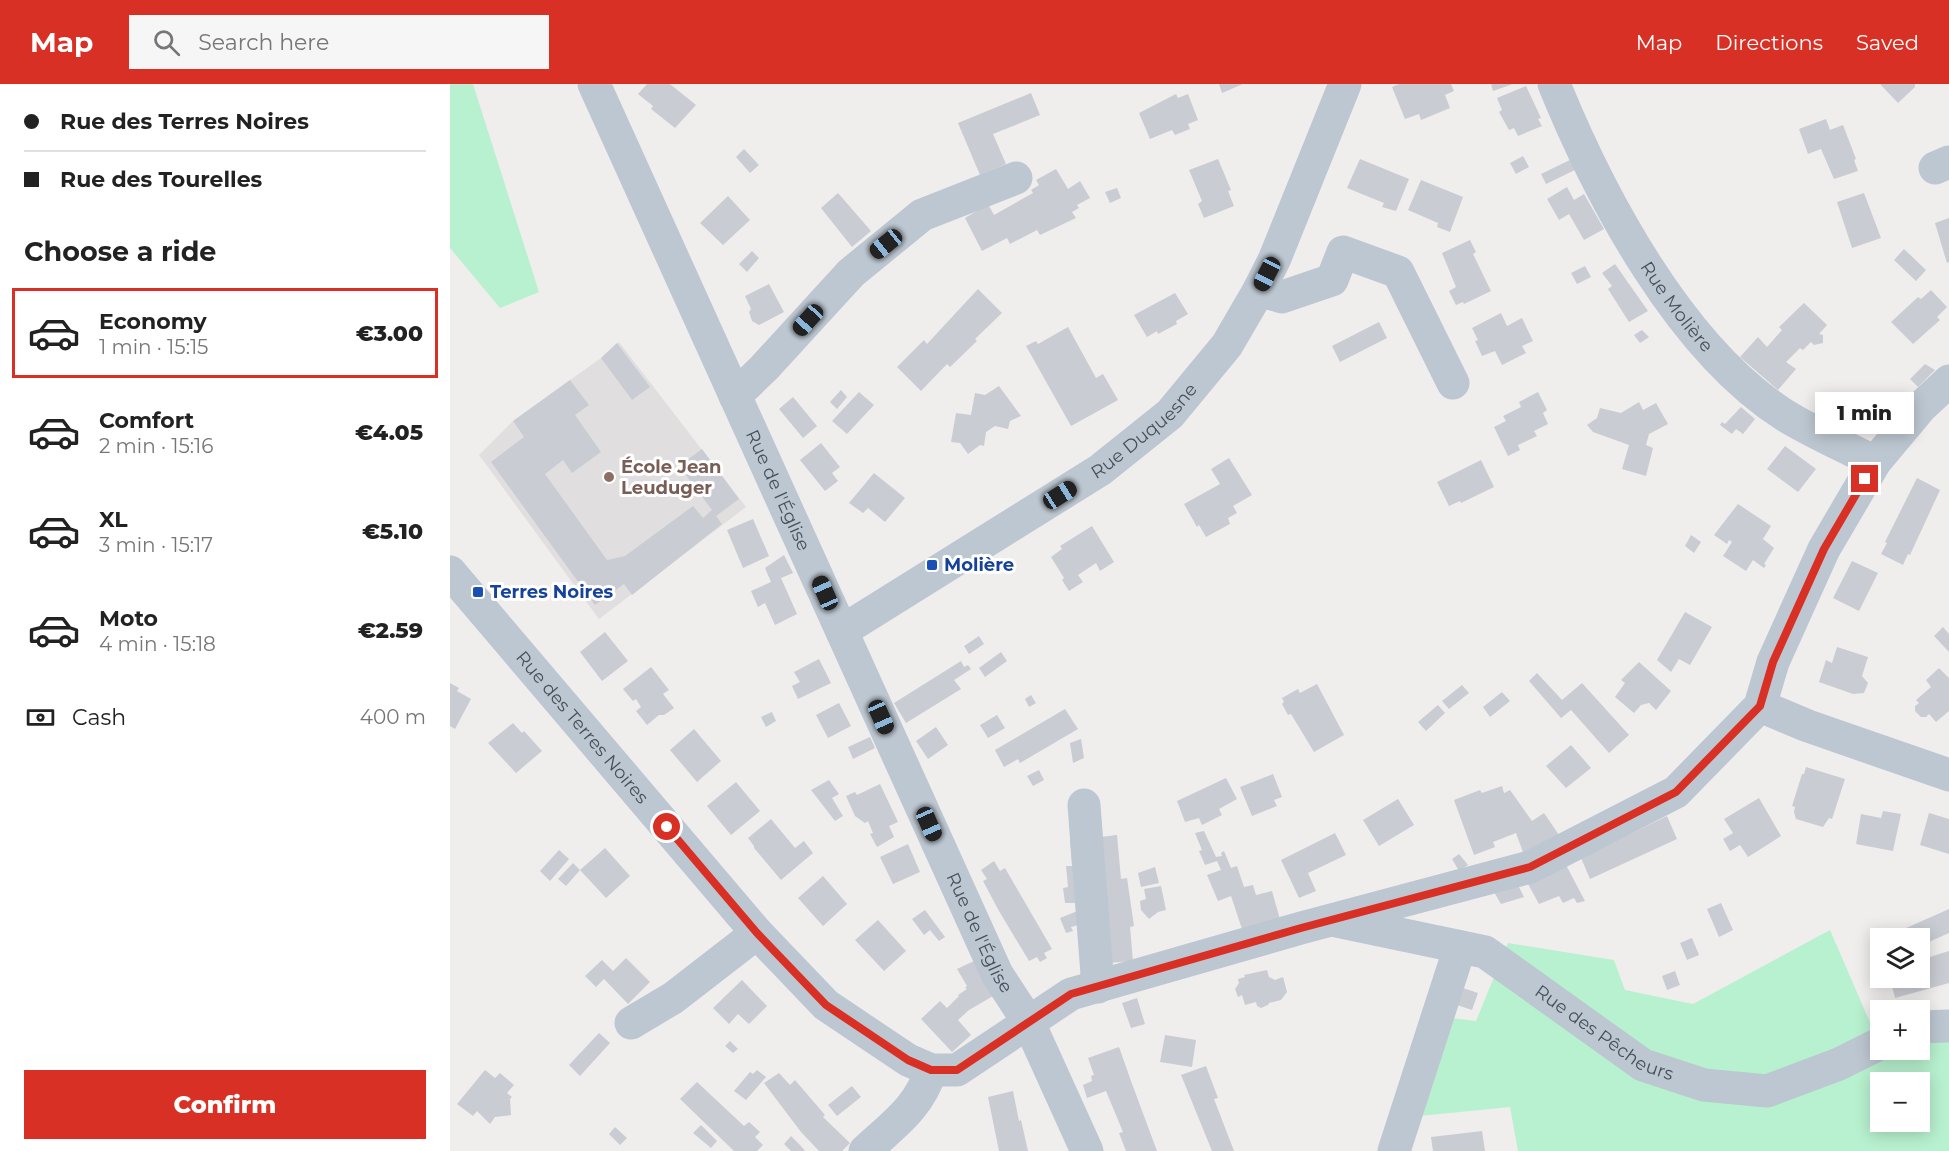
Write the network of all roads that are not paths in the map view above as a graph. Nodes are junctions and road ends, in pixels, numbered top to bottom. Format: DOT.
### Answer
graph roads {
  1 [pos="594,84"];
  2 [pos="1345,84"];
  3 [pos="1554,84"];
  4 [pos="1016,178"];
  5 [pos="1259,290"];
  6 [pos="1949,381"];
  7 [pos="1453,383"];
  8 [pos="735,396"];
  9 [pos="1875,462"];
  10 [pos="450,572"];
  11 [pos="842,631"];
  12 [pos="1760,706"];
  13 [pos="1904,759"];
  14 [pos="1949,759"];
  15 [pos="1949,775"];
  16 [pos="1084,805"];
  17 [pos="1332,920"];
  18 [pos="757,933"];
  19 [pos="1460,947"];
  20 [pos="1098,987"];
  21 [pos="631,1023"];
  22 [pos="1029,1023"];
  23 [pos="1949,1026"];
  24 [pos="1930,1027"];
  25 [pos="1870,1048"];
  26 [pos="931,1070"];
  27 [pos="865,1151"];
  28 [pos="1086,1151"];
  29 [pos="1395,1151"];
  1 -- 8 [label="street, Rue de l'Église"];
  2 -- 5 [label="street, Rue Duquesne"];
  3 -- 9 [label="street, Rue Molière"];
  4 -- 8 [label="street"];
  5 -- 7 [label="street"];
  5 -- 11 [label="street, Rue Duquesne"];
  6 -- 9 [label="street"];
  8 -- 11 [label="street, Rue de l'Église"];
  9 -- 12 [label="street"];
  10 -- 18 [label="street, Rue des Terres Noires"];
  11 -- 22 [label="street, Rue de l'Église"];
  12 -- 13 [label="street"];
  12 -- 17 [label="street"];
  13 -- 14 [label="street"];
  13 -- 15 [label="street"];
  16 -- 20 [label="street"];
  17 -- 19 [label="street, Rue des Pêcheurs"];
  17 -- 20 [label="street"];
  18 -- 21 [label="street"];
  18 -- 26 [label="street, Rue des Terres Noires"];
  19 -- 25 [label="street, Rue des Pêcheurs"];
  19 -- 29 [label="street"];
  20 -- 22 [label="street"];
  22 -- 26 [label="street"];
  22 -- 28 [label="street, Rue de l'Église"];
  23 -- 24 [label="street"];
  26 -- 27 [label="street"];
}
